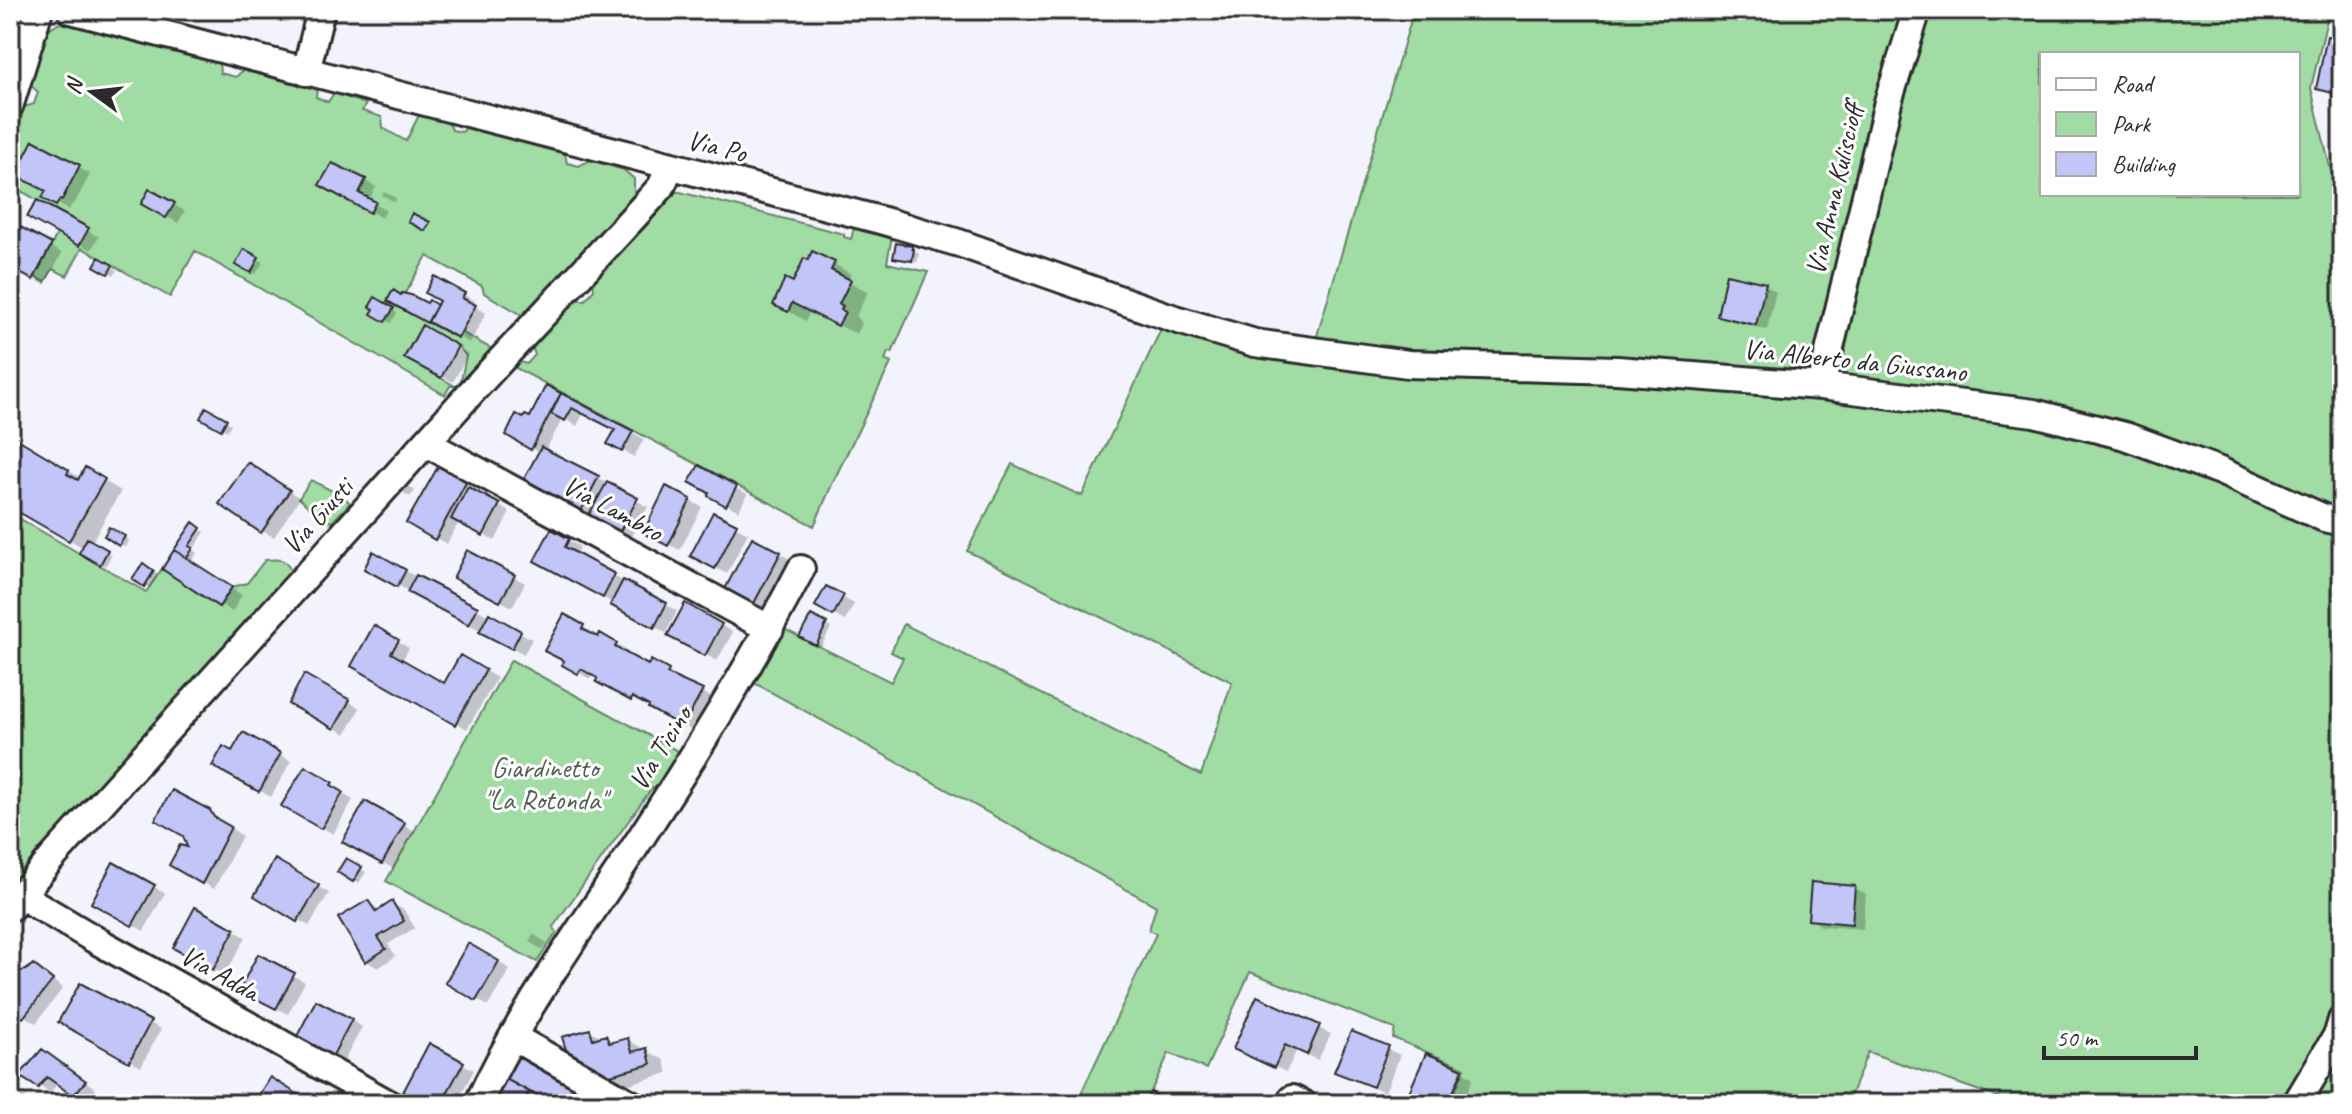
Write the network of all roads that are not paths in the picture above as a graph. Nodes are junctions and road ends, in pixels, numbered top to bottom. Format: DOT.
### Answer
graph roads {
  1 [pos="39,10"];
  2 [pos="71,10"];
  3 [pos="321,10"];
  4 [pos="1917,10"];
  5 [pos="306,72"];
  6 [pos="10,104"];
  7 [pos="670,167"];
  8 [pos="1342,357"];
  9 [pos="1821,386"];
  10 [pos="426,443"];
  11 [pos="2342,522"];
  12 [pos="801,569"];
  13 [pos="770,629"];
  14 [pos="16,902"];
  15 [pos="2342,1020"];
  16 [pos="513,1037"];
  17 [pos="389,1104"];
  18 [pos="478,1104"];
  19 [pos="631,1104"];
  20 [pos="2296,1104"];
  1 -- 6 [label="street"];
  2 -- 5 [label="street, Via Po"];
  3 -- 5 [label="street"];
  4 -- 9 [label="street, Via Anna Kuliscioff"];
  5 -- 7 [label="street, Via Po"];
  7 -- 8 [label="street, Via Po"];
  7 -- 10 [label="street, Via Giusti"];
  8 -- 9 [label="street, Via Alberto da Giussano"];
  9 -- 11 [label="street, Via Alberto da Giussano"];
  10 -- 13 [label="street, Via Lambro"];
  10 -- 14 [label="street, Via Giusti"];
  12 -- 13 [label="street, Via Ticino"];
  13 -- 16 [label="street, Via Ticino"];
  14 -- 17 [label="street, Via Adda"];
  15 -- 20 [label="street"];
  16 -- 18 [label="street, Via Ticino"];
  16 -- 19 [label="street"];
}
